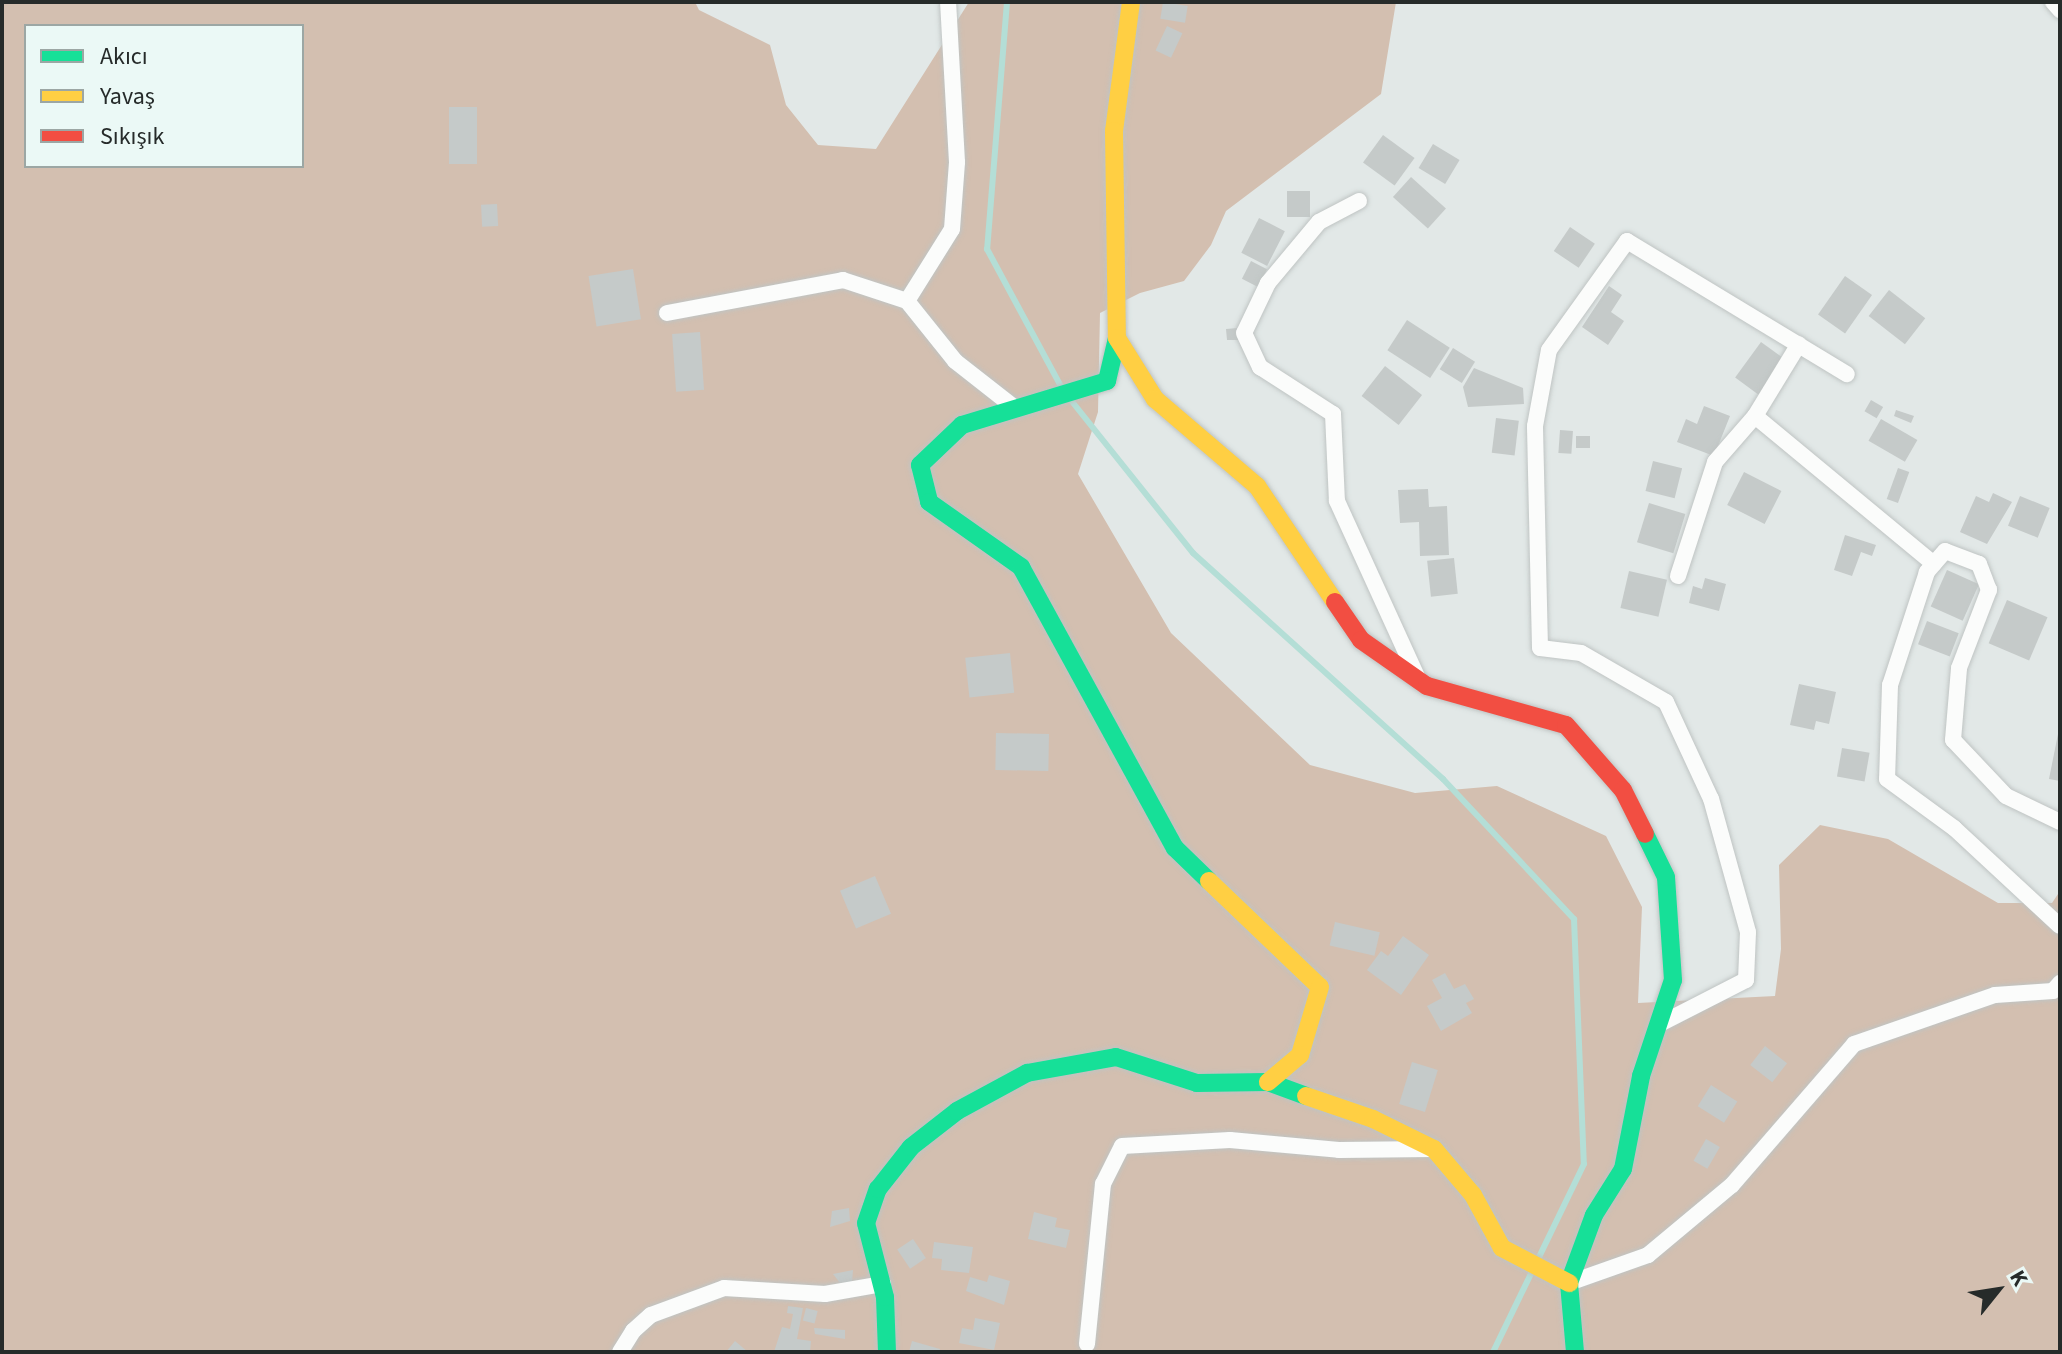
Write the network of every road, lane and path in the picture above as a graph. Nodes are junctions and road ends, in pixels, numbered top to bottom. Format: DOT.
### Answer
graph roads {
  1 [pos="948,2"];
  2 [pos="1131,2"];
  3 [pos="2053,2"];
  4 [pos="2060,10"];
  5 [pos="1359,201"];
  6 [pos="907,301"];
  7 [pos="667,313"];
  8 [pos="1117,338"];
  9 [pos="1799,344"];
  10 [pos="1847,374"];
  11 [pos="1015,408"];
  12 [pos="1755,416"];
  13 [pos="1934,564"];
  14 [pos="1678,576"];
  15 [pos="1419,680"];
  16 [pos="2060,822"];
  17 [pos="2060,926"];
  18 [pos="2060,983"];
  19 [pos="1658,1025"];
  20 [pos="1268,1082"];
  21 [pos="1434,1149"];
  22 [pos="1569,1283"];
  23 [pos="883,1284"];
  24 [pos="1087,1344"];
  25 [pos="620,1352"];
  26 [pos="887,1352"];
  27 [pos="1575,1352"];
  1 -- 6 [label="street"];
  2 -- 8 [label="street"];
  3 -- 4 [label="street"];
  5 -- 15 [label="street"];
  6 -- 7 [label="street"];
  6 -- 11 [label="street"];
  8 -- 11 [label="street"];
  8 -- 15 [label="street"];
  9 -- 10 [label="street"];
  9 -- 12 [label="street"];
  9 -- 19 [label="street"];
  11 -- 20 [label="street"];
  12 -- 13 [label="street"];
  12 -- 14 [label="street"];
  13 -- 16 [label="street"];
  13 -- 17 [label="street"];
  15 -- 19 [label="street"];
  18 -- 22 [label="street"];
  19 -- 22 [label="street"];
  20 -- 21 [label="street"];
  20 -- 23 [label="street"];
  21 -- 22 [label="street"];
  21 -- 24 [label="street"];
  22 -- 27 [label="street"];
  23 -- 25 [label="street"];
  23 -- 26 [label="street"];
}
